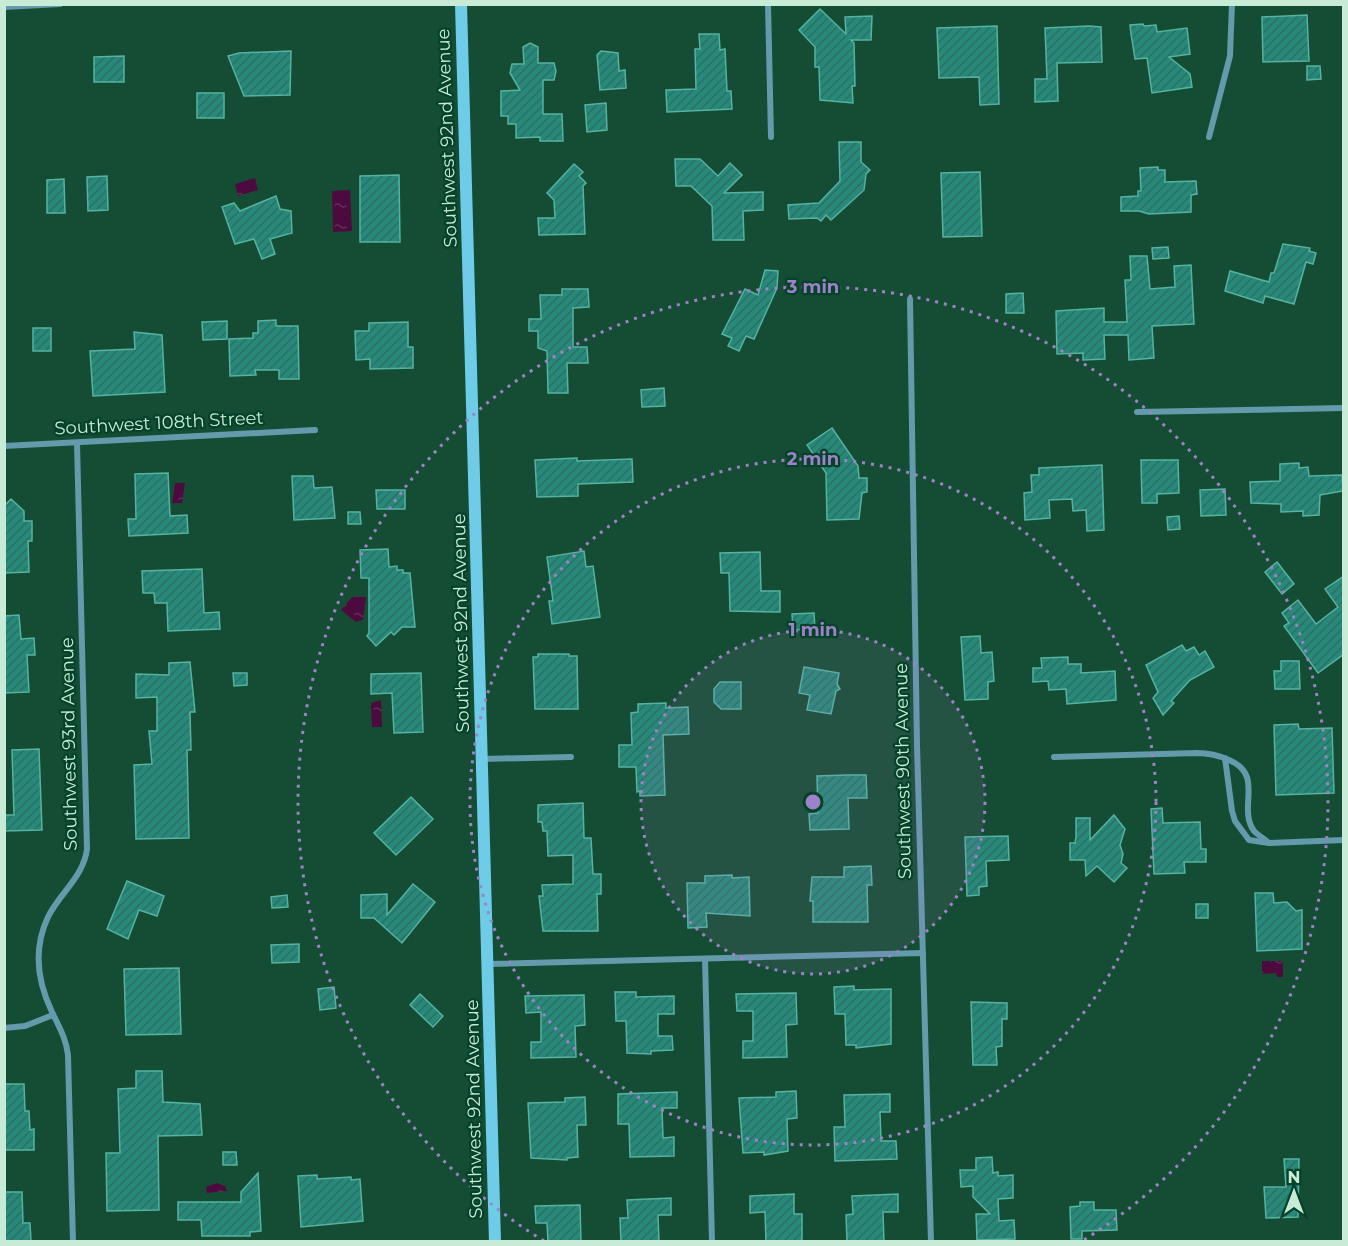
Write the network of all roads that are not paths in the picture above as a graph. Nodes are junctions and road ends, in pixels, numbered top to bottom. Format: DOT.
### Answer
graph roads {
  1 [pos="60,4"];
  2 [pos="462,4"];
  3 [pos="768,4"];
  4 [pos="1232,4"];
  5 [pos="4,7"];
  6 [pos="771,136"];
  7 [pos="1209,137"];
  8 [pos="910,299"];
  9 [pos="1344,408"];
  10 [pos="1137,412"];
  11 [pos="315,430"];
  12 [pos="77,443"];
  13 [pos="4,446"];
  14 [pos="571,757"];
  15 [pos="1054,757"];
  16 [pos="1225,758"];
  17 [pos="482,759"];
  18 [pos="1344,840"];
  19 [pos="1269,843"];
  20 [pos="923,953"];
  21 [pos="705,959"];
  22 [pos="488,964"];
  23 [pos="53,1015"];
  24 [pos="4,1028"];
  25 [pos="73,1242"];
  26 [pos="495,1242"];
  27 [pos="712,1242"];
  28 [pos="931,1242"];
  1 -- 5 [label="street"];
  2 -- 17 [label="street, Southwest 92nd Avenue"];
  3 -- 6 [label="street"];
  4 -- 7 [label="street"];
  8 -- 20 [label="street, Southwest 90th Avenue"];
  9 -- 10 [label="street"];
  11 -- 12 [label="street, Southwest 108th Street"];
  12 -- 13 [label="street, Southwest 108th Street"];
  12 -- 23 [label="street, Southwest 93rd Avenue"];
  14 -- 17 [label="street"];
  15 -- 16 [label="street"];
  16 -- 19 [label="street"];
  16 -- 19 [label="street"];
  17 -- 22 [label="street, Southwest 92nd Avenue"];
  18 -- 19 [label="street"];
  20 -- 21 [label="street"];
  20 -- 28 [label="street, Southwest 90th Avenue"];
  21 -- 22 [label="street"];
  21 -- 27 [label="street"];
  22 -- 26 [label="street, Southwest 92nd Avenue"];
  23 -- 24 [label="street"];
  23 -- 25 [label="street, Southwest 93rd Avenue"];
}
